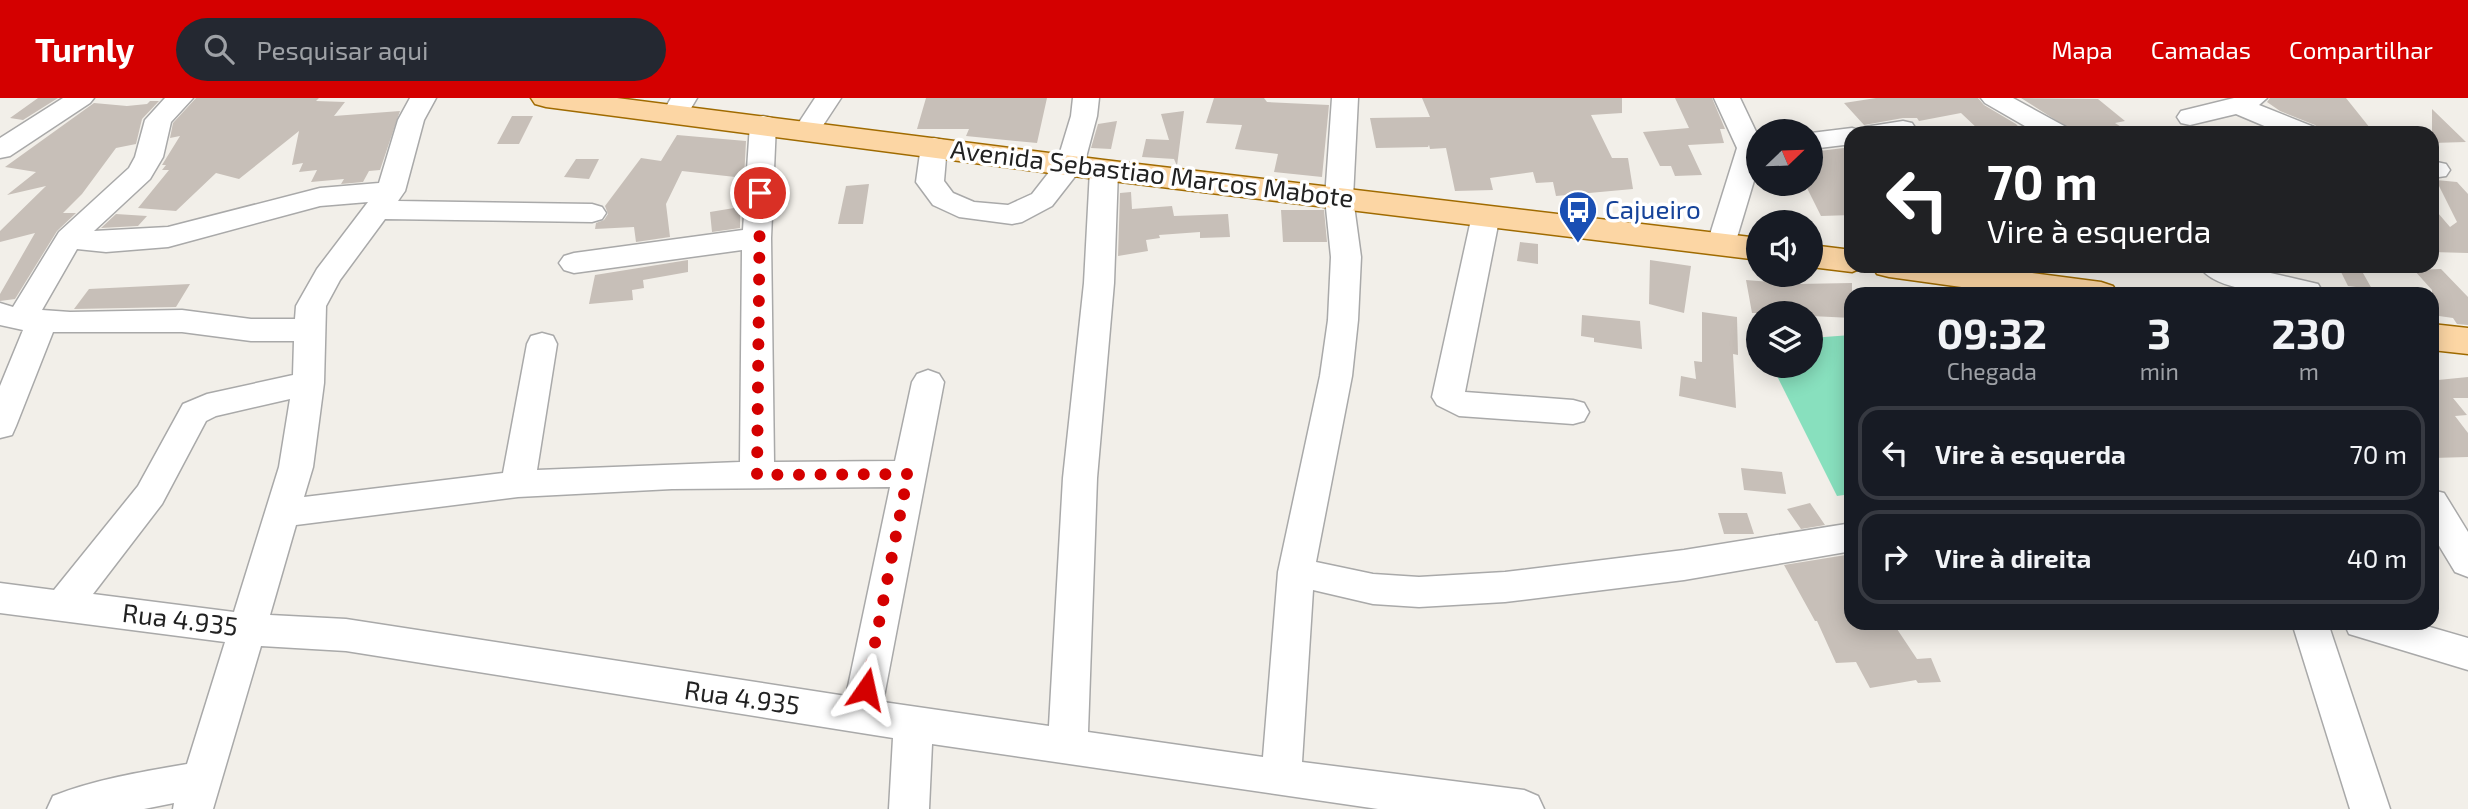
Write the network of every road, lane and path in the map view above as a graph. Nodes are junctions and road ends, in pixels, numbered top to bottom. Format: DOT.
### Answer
graph roads {
  1 [pos="81,98"];
  2 [pos="180,98"];
  3 [pos="423,98"];
  4 [pos="546,98"];
  5 [pos="828,98"];
  6 [pos="1086,98"];
  7 [pos="1345,98"];
  8 [pos="1727,98"];
  9 [pos="1994,98"];
  10 [pos="2171,98"];
  11 [pos="2246,102"];
  12 [pos="680,106"];
  13 [pos="763,124"];
  14 [pos="2197,125"];
  15 [pos="2044,126"];
  16 [pos="2292,126"];
  17 [pos="807,130"];
  18 [pos="1746,133"];
  19 [pos="1844,137"];
  20 [pos="1824,139"];
  21 [pos="934,146"];
  22 [pos="0,149"];
  23 [pos="1070,164"];
  24 [pos="1104,170"];
  25 [pos="1746,171"];
  26 [pos="1339,198"];
  27 [pos="383,200"];
  28 [pos="592,214"];
  29 [pos="1486,215"];
  30 [pos="757,238"];
  31 [pos="69,239"];
  32 [pos="1721,244"];
  33 [pos="1746,247"];
  34 [pos="1823,257"];
  35 [pos="1844,260"];
  36 [pos="573,263"];
  37 [pos="1942,273"];
  38 [pos="2230,273"];
  39 [pos="2306,284"];
  40 [pos="2048,287"];
  41 [pos="21,318"];
  42 [pos="309,330"];
  43 [pos="2439,338"];
  44 [pos="2468,341"];
  45 [pos="542,344"];
  46 [pos="928,382"];
  47 [pos="308,383"];
  48 [pos="1573,412"];
  49 [pos="0,426"];
  50 [pos="908,474"];
  51 [pos="757,475"];
  52 [pos="518,484"];
  53 [pos="283,513"];
  54 [pos="2439,514"];
  55 [pos="1844,538"];
  56 [pos="2468,562"];
  57 [pos="1296,572"];
  58 [pos="0,598"];
  59 [pos="63,606"];
  60 [pos="247,629"];
  61 [pos="2312,630"];
  62 [pos="2386,630"];
  63 [pos="2468,654"];
  64 [pos="861,716"];
  65 [pos="914,724"];
  66 [pos="1068,747"];
  67 [pos="1281,778"];
  68 [pos="197,795"];
  69 [pos="1376,799"];
  70 [pos="67,809"];
  71 [pos="909,809"];
  72 [pos="1524,809"];
  73 [pos="2370,809"];
  1 -- 22 [label="street"];
  2 -- 31 [label="street"];
  3 -- 27 [label="street"];
  4 -- 12 [label="main road, Avenida Sebastiao Marcos Mabote"];
  5 -- 17 [label="street"];
  6 -- 23 [label="street"];
  7 -- 26 [label="street"];
  8 -- 18 [label="street"];
  9 -- 15 [label="street"];
  10 -- 14 [label="street"];
  11 -- 14 [label="street"];
  11 -- 16 [label="street"];
  12 -- 13 [label="main road, Avenida Sebastiao Marcos Mabote"];
  13 -- 17 [label="main road, Avenida Sebastiao Marcos Mabote"];
  13 -- 30 [label="street"];
  17 -- 21 [label="main road, Avenida Sebastiao Marcos Mabote"];
  19 -- 20 [label="street"];
  21 -- 23 [label="main road, Avenida Sebastiao Marcos Mabote"];
  21 -- 23 [label="street"];
  23 -- 24 [label="main road, Avenida Sebastiao Marcos Mabote"];
  24 -- 26 [label="main road, Avenida Sebastiao Marcos Mabote"];
  24 -- 66 [label="street"];
  25 -- 32 [label="street"];
  26 -- 29 [label="main road, Avenida Sebastiao Marcos Mabote"];
  26 -- 57 [label="street"];
  27 -- 28 [label="street"];
  27 -- 31 [label="street"];
  27 -- 42 [label="street"];
  29 -- 32 [label="main road, Avenida Sebastiao Marcos Mabote"];
  29 -- 48 [label="street"];
  30 -- 36 [label="street"];
  30 -- 51 [label="street"];
  31 -- 41 [label="street"];
  32 -- 33 [label="main road, Avenida Sebastiao Marcos Mabote"];
  34 -- 35 [label="main road"];
  37 -- 40 [label="main road"];
  38 -- 39 [label="street"];
  41 -- 42 [label="street"];
  41 -- 49 [label="street"];
  42 -- 47 [label="street"];
  43 -- 44 [label="main road"];
  45 -- 52 [label="street"];
  46 -- 50 [label="street"];
  47 -- 53 [label="street"];
  47 -- 59 [label="street"];
  50 -- 51 [label="street"];
  50 -- 64 [label="street"];
  51 -- 52 [label="street"];
  52 -- 53 [label="street"];
  53 -- 60 [label="street"];
  54 -- 56 [label="street"];
  55 -- 57 [label="street"];
  57 -- 67 [label="street"];
  58 -- 59 [label="street, Rua 4.935"];
  59 -- 60 [label="street, Rua 4.935"];
  60 -- 64 [label="street, Rua 4.935"];
  60 -- 68 [label="street"];
  61 -- 73 [label="street"];
  62 -- 63 [label="street"];
  64 -- 65 [label="street, Rua 4.935"];
  65 -- 66 [label="street, Rua 4.935"];
  65 -- 71 [label="street"];
  66 -- 67 [label="street, Rua 4.935"];
  67 -- 69 [label="street, Rua 4.935"];
  68 -- 70 [label="street"];
  69 -- 72 [label="street, Rua 4.935"];
}
